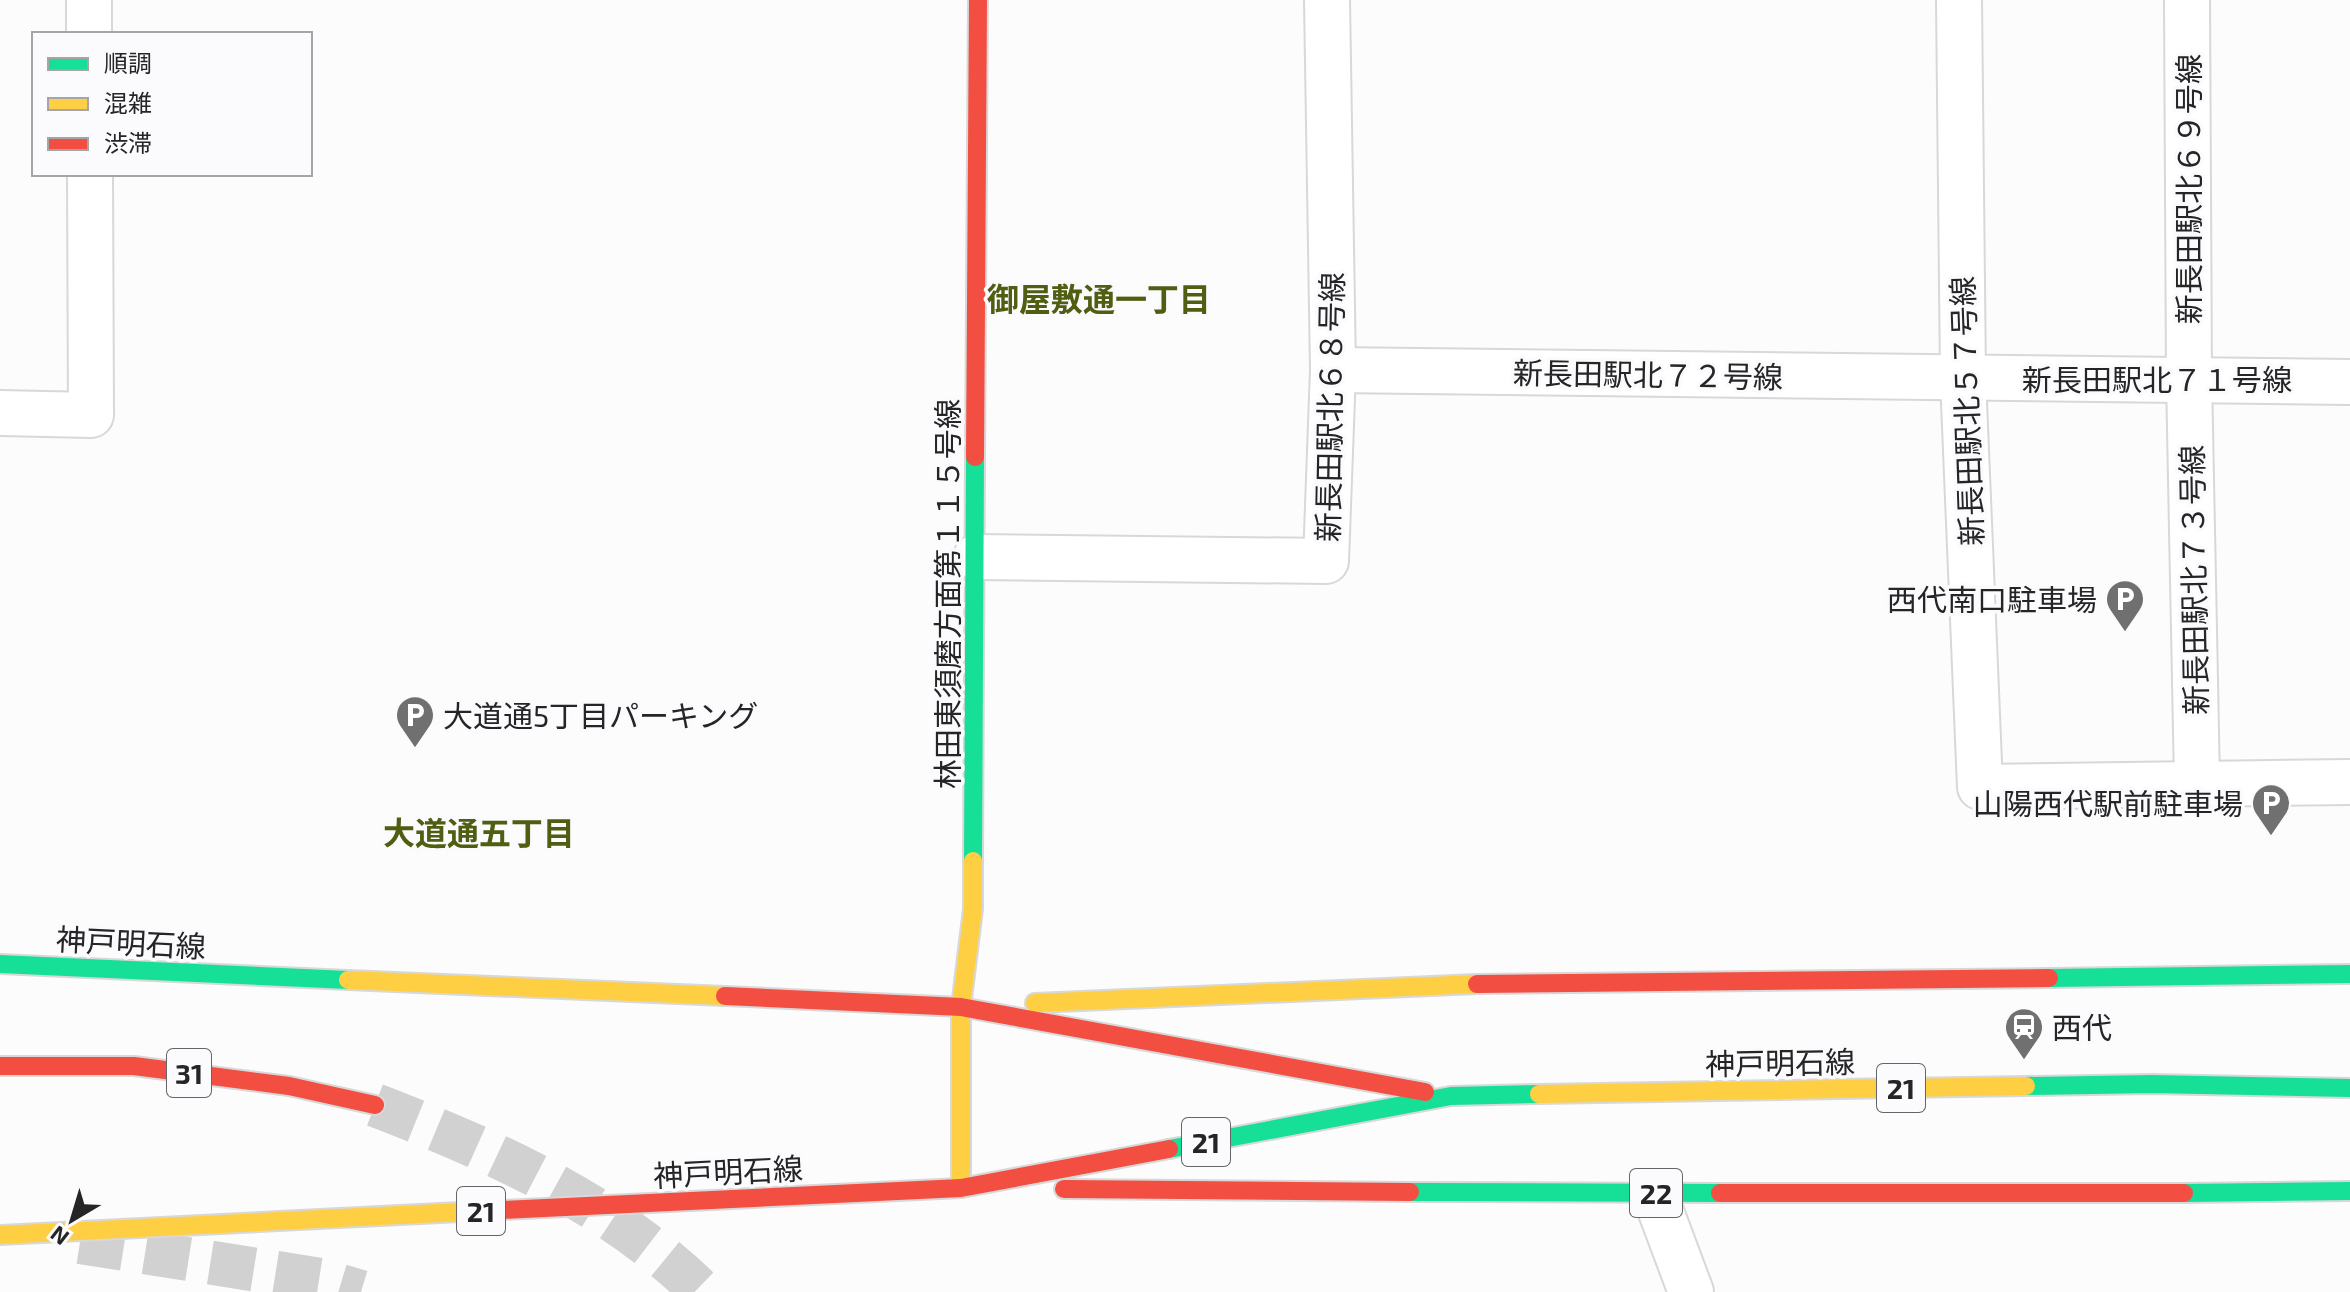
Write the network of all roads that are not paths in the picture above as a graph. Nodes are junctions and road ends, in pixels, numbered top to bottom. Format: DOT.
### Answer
graph roads {
  1 [pos="89,0"];
  2 [pos="978,0"];
  3 [pos="1327,0"];
  4 [pos="1959,0"];
  5 [pos="2187,0"];
  6 [pos="89,32"];
  7 [pos="90,176"];
  8 [pos="1333,370"];
  9 [pos="1963,378"];
  10 [pos="2189,378"];
  11 [pos="2350,382"];
  12 [pos="0,413"];
  13 [pos="976,557"];
  14 [pos="2197,782"];
  15 [pos="2350,782"];
  16 [pos="0,964"];
  17 [pos="2350,974"];
  18 [pos="961,1007"];
  19 [pos="0,1066"];
  20 [pos="2350,1088"];
  21 [pos="1451,1096"];
  22 [pos="375,1105"];
  23 [pos="961,1188"];
  24 [pos="2350,1191"];
  25 [pos="1654,1193"];
  26 [pos="0,1235"];
  27 [pos="1691,1292"];
  1 -- 6 [label="street"];
  2 -- 13 [label="main road, 林田東須磨方面第１１５号線"];
  3 -- 8 [label="street, 新長田駅北６８号線"];
  4 -- 9 [label="street, 新長田駅北５７号線"];
  5 -- 10 [label="street, 新長田駅北６９号線"];
  7 -- 12 [label="street"];
  8 -- 9 [label="street, 新長田駅北７２号線"];
  8 -- 13 [label="street, 新長田駅北６８号線"];
  9 -- 10 [label="street, 新長田駅北７１号線"];
  9 -- 14 [label="street, 新長田駅北５７号線"];
  10 -- 11 [label="street, 新長田駅北７１号線"];
  10 -- 14 [label="street, 新長田駅北７３号線"];
  13 -- 18 [label="main road, 林田東須磨方面第１１５号線"];
  14 -- 15 [label="street, 新長田駅北５７号線"];
  16 -- 18 [label="main road, 神戸明石線 / 21"];
  17 -- 18 [label="main road"];
  18 -- 21 [label="main road, 神戸明石線 / 21"];
  18 -- 23 [label="main road, 林田東須磨方面第１１５号線"];
  19 -- 22 [label="main road, 31"];
  20 -- 21 [label="main road, 神戸明石線 / 21"];
  21 -- 23 [label="main road, 神戸明石線 / 21"];
  23 -- 25 [label="main road, 22"];
  23 -- 26 [label="main road, 神戸明石線 / 21"];
  24 -- 25 [label="main road, 22"];
  25 -- 27 [label="street"];
}
